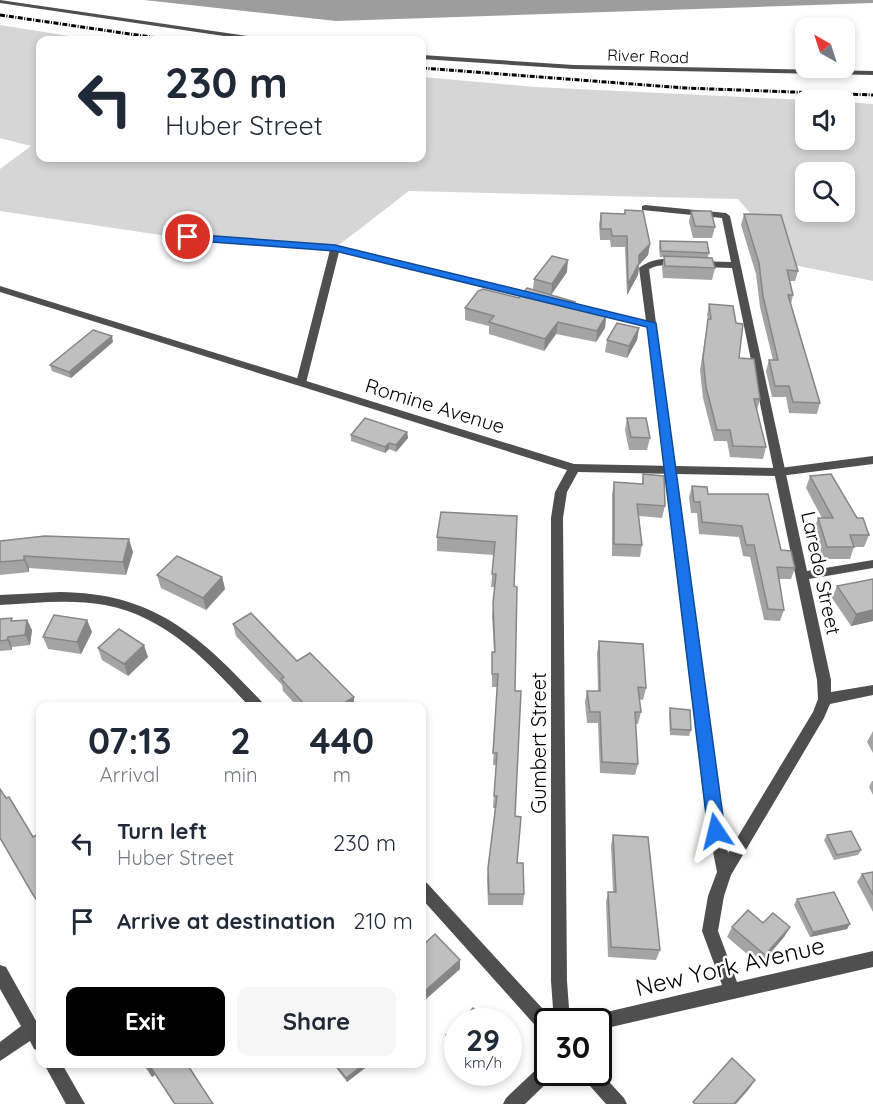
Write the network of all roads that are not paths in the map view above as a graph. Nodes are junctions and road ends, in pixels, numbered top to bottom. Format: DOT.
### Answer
graph roads {
  1 [pos="0,1"];
  2 [pos="234,36"];
  3 [pos="426,57"];
  4 [pos="873,74"];
  5 [pos="645,208"];
  6 [pos="167,236"];
  7 [pos="335,248"];
  8 [pos="736,265"];
  9 [pos="0,290"];
  10 [pos="652,325"];
  11 [pos="301,383"];
  12 [pos="873,460"];
  13 [pos="574,468"];
  14 [pos="671,470"];
  15 [pos="780,472"];
  16 [pos="873,564"];
  17 [pos="802,576"];
  18 [pos="0,600"];
  19 [pos="873,690"];
  20 [pos="825,699"];
  21 [pos="253,702"];
  22 [pos="725,872"];
  23 [pos="426,892"];
  24 [pos="873,959"];
  25 [pos="0,973"];
  26 [pos="732,991"];
  27 [pos="561,1008"];
  28 [pos="534,1012"];
  29 [pos="612,1019"];
  30 [pos="36,1036"];
  31 [pos="0,1052"];
  32 [pos="55,1068"];
  33 [pos="534,1083"];
  34 [pos="602,1086"];
  35 [pos="76,1104"];
  36 [pos="512,1104"];
  37 [pos="618,1104"];
  1 -- 2 [label="street"];
  3 -- 4 [label="street, River Road"];
  5 -- 8 [label="street, Laredo Street"];
  6 -- 7 [label="street"];
  7 -- 10 [label="street"];
  7 -- 11 [label="street"];
  8 -- 10 [label="street"];
  8 -- 15 [label="street, Laredo Street"];
  9 -- 11 [label="street, Romine Avenue"];
  10 -- 14 [label="street"];
  11 -- 13 [label="street, Romine Avenue"];
  12 -- 15 [label="street, Romine Avenue"];
  13 -- 14 [label="street, Romine Avenue"];
  13 -- 27 [label="street, Gumbert Street"];
  14 -- 15 [label="street, Romine Avenue"];
  14 -- 22 [label="street"];
  15 -- 17 [label="street, Laredo Street"];
  16 -- 17 [label="street"];
  17 -- 20 [label="street, Laredo Street"];
  18 -- 21 [label="street"];
  19 -- 20 [label="street"];
  20 -- 22 [label="street"];
  22 -- 26 [label="street"];
  23 -- 28 [label="street"];
  24 -- 26 [label="street, New York Avenue"];
  25 -- 30 [label="street"];
  26 -- 29 [label="street, New York Avenue"];
  30 -- 31 [label="street"];
  32 -- 35 [label="street"];
  33 -- 36 [label="street"];
  34 -- 37 [label="street"];
}
